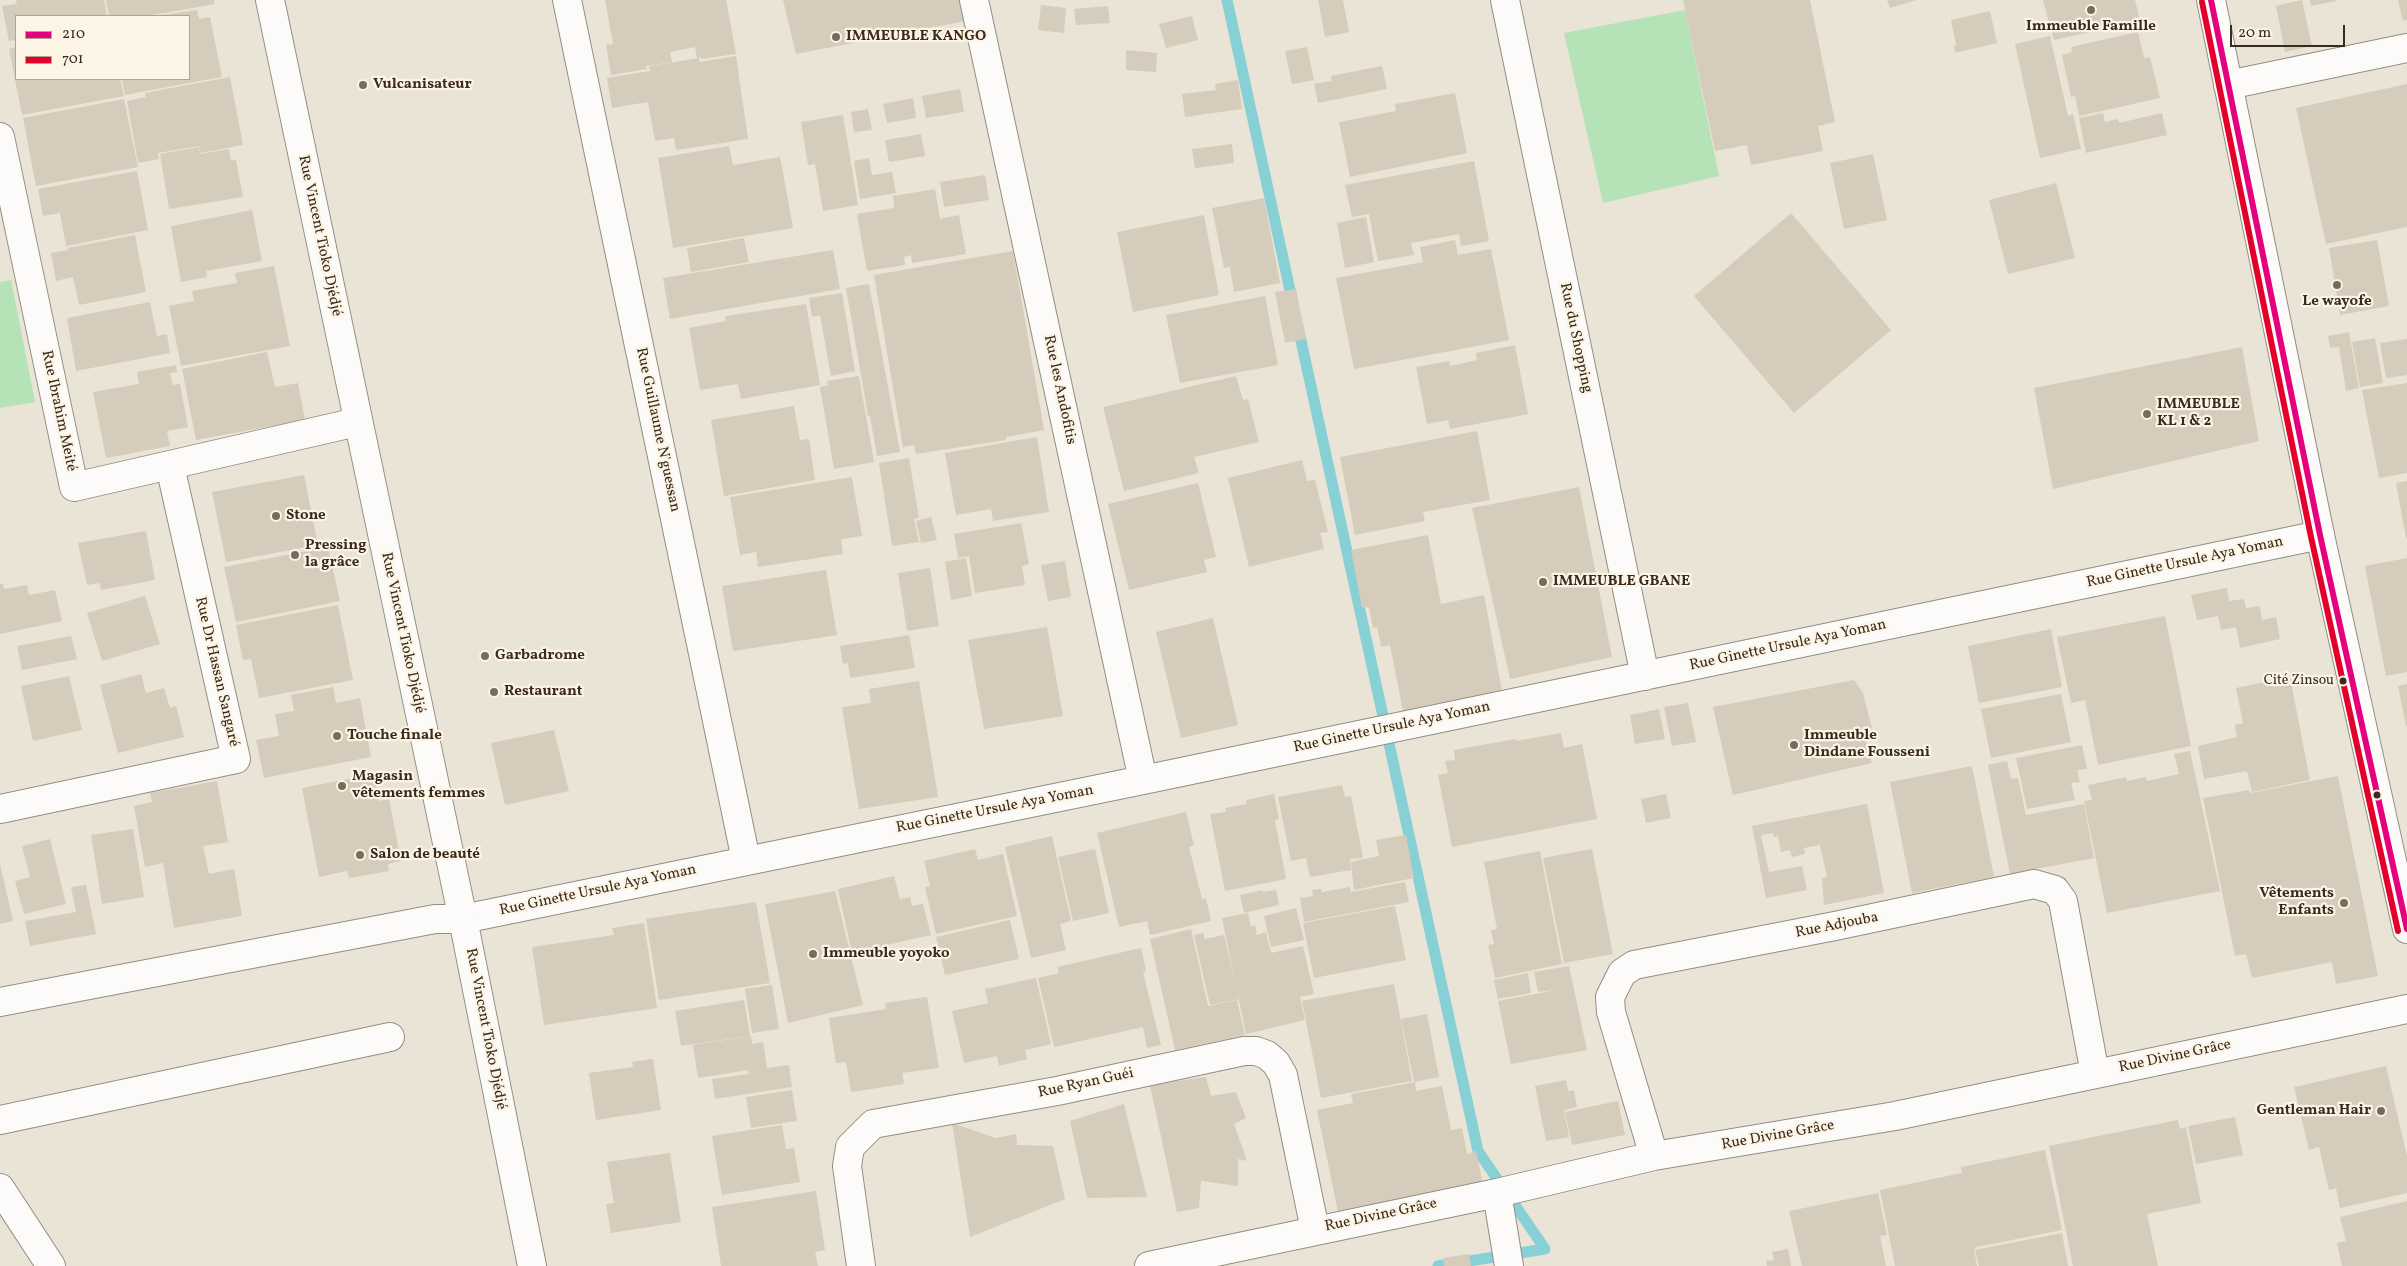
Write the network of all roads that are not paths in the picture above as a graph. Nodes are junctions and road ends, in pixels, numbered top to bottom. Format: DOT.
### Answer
graph roads {
  1 [pos="270,0"];
  2 [pos="567,0"];
  3 [pos="974,0"];
  4 [pos="1505,0"];
  5 [pos="2211,0"];
  6 [pos="2407,48"];
  7 [pos="2228,85"];
  8 [pos="0,137"];
  9 [pos="357,422"];
  10 [pos="170,466"];
  11 [pos="2320,535"];
  12 [pos="1645,676"];
  13 [pos="1143,780"];
  14 [pos="0,809"];
  15 [pos="746,860"];
  16 [pos="463,919"];
  17 [pos="2407,930"];
  18 [pos="0,1002"];
  19 [pos="2407,1009"];
  20 [pos="390,1037"];
  21 [pos="2095,1074"];
  22 [pos="0,1120"];
  23 [pos="1654,1156"];
  24 [pos="0,1188"];
  25 [pos="1497,1193"];
  26 [pos="1315,1230"];
  27 [pos="51,1266"];
  28 [pos="532,1266"];
  29 [pos="861,1266"];
  30 [pos="1149,1266"];
  31 [pos="1509,1266"];
  1 -- 9 [label="street, Rue Vincent Tioko Djédjé"];
  2 -- 15 [label="street, Rue Guillaume N'guessan"];
  3 -- 13 [label="street, Rue les Andofitis"];
  4 -- 12 [label="street, Rue du Shopping"];
  5 -- 7 [label="street"];
  6 -- 7 [label="street"];
  7 -- 11 [label="street"];
  8 -- 10 [label="street, Rue Ibrahim Meité"];
  9 -- 10 [label="street, Rue Ibrahim Meité"];
  9 -- 16 [label="street, Rue Vincent Tioko Djédjé"];
  10 -- 14 [label="street, Rue Dr Hassan Sangaré"];
  11 -- 12 [label="street, Rue Ginette Ursule Aya Yoman"];
  11 -- 17 [label="street"];
  12 -- 13 [label="street, Rue Ginette Ursule Aya Yoman"];
  13 -- 15 [label="street, Rue Ginette Ursule Aya Yoman"];
  15 -- 16 [label="street, Rue Ginette Ursule Aya Yoman"];
  16 -- 18 [label="street, Rue Ginette Ursule Aya Yoman"];
  16 -- 28 [label="street, Rue Vincent Tioko Djédjé"];
  19 -- 21 [label="street, Rue Divine Grâce"];
  20 -- 22 [label="street"];
  21 -- 23 [label="street, Rue Divine Grâce"];
  21 -- 23 [label="street, Rue Adjouba"];
  23 -- 25 [label="street, Rue Divine Grâce"];
  24 -- 27 [label="street"];
  25 -- 26 [label="street, Rue Divine Grâce"];
  25 -- 31 [label="street"];
  26 -- 29 [label="street, Rue Ryan Guéi"];
  26 -- 30 [label="street, Rue Divine Grâce"];
}
